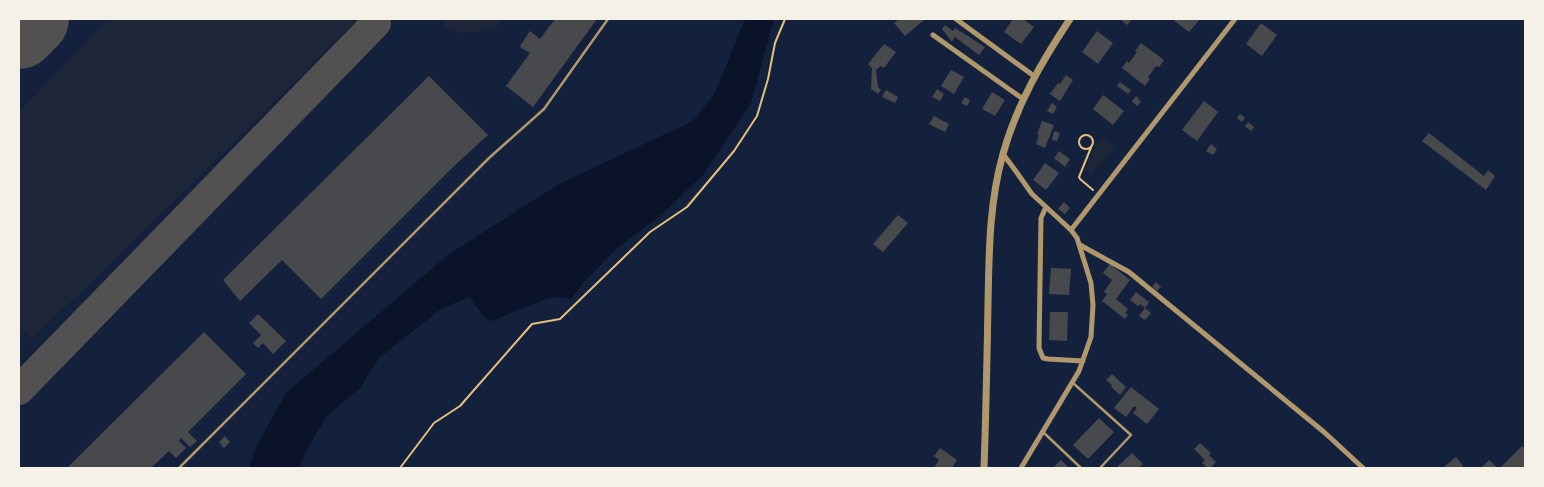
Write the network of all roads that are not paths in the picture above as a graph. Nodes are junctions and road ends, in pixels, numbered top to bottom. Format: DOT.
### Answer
graph roads {
  1 [pos="608,19"];
  2 [pos="956,19"];
  3 [pos="1070,19"];
  4 [pos="1235,19"];
  5 [pos="933,35"];
  6 [pos="1034,76"];
  7 [pos="1023,99"];
  8 [pos="1003,154"];
  9 [pos="1046,207"];
  10 [pos="1071,230"];
  11 [pos="1080,245"];
  12 [pos="1083,361"];
  13 [pos="1073,383"];
  14 [pos="1043,432"];
  15 [pos="179,468"];
  16 [pos="984,468"];
  17 [pos="1021,468"];
  18 [pos="1081,468"];
  19 [pos="1100,468"];
  20 [pos="1363,468"];
  1 -- 15 [label="lane"];
  2 -- 6 [label="street"];
  3 -- 6 [label="street"];
  4 -- 10 [label="street"];
  5 -- 7 [label="street"];
  6 -- 7 [label="street"];
  7 -- 8 [label="street"];
  8 -- 9 [label="street"];
  8 -- 16 [label="street"];
  9 -- 10 [label="street"];
  9 -- 12 [label="street"];
  10 -- 11 [label="street"];
  11 -- 12 [label="street"];
  11 -- 20 [label="street"];
  12 -- 13 [label="street"];
  13 -- 14 [label="street"];
  13 -- 19 [label="lane"];
  14 -- 17 [label="street"];
  14 -- 18 [label="lane"];
}
